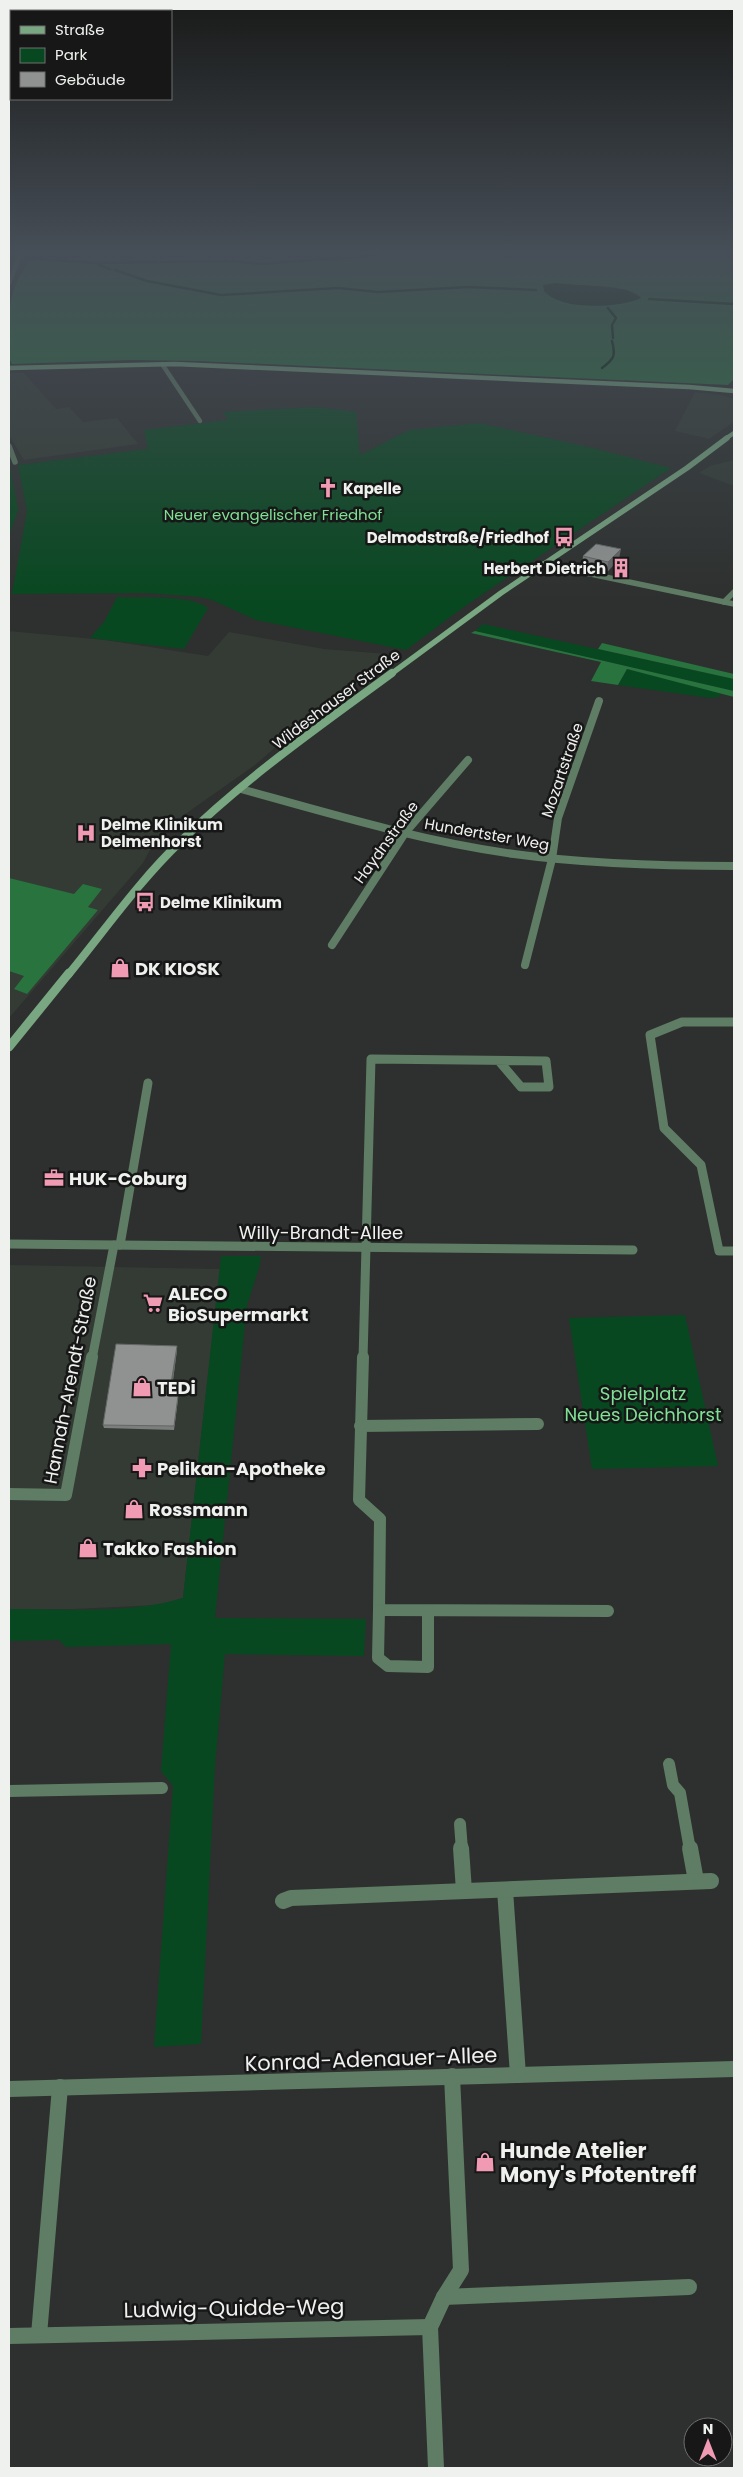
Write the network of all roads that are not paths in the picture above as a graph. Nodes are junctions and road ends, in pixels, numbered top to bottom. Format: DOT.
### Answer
graph roads {
  1 [pos="166,371"];
  2 [pos="310,371"];
  3 [pos="734,390"];
  4 [pos="200,421"];
  5 [pos="734,433"];
  6 [pos="9,446"];
  7 [pos="15,462"];
  8 [pos="543,564"];
  9 [pos="734,592"];
  10 [pos="724,602"];
  11 [pos="734,604"];
  12 [pos="599,701"];
  13 [pos="468,760"];
  14 [pos="241,789"];
  15 [pos="406,833"];
  16 [pos="552,860"];
  17 [pos="734,866"];
  18 [pos="332,945"];
  19 [pos="525,964"];
  20 [pos="734,1022"];
  21 [pos="9,1047"];
  22 [pos="499,1061"];
  23 [pos="148,1083"];
  24 [pos="9,1244"];
  25 [pos="117,1245"];
  26 [pos="365,1248"];
  27 [pos="633,1250"];
  28 [pos="734,1251"];
  29 [pos="538,1424"];
  30 [pos="360,1426"];
  31 [pos="9,1494"];
  32 [pos="379,1610"];
  33 [pos="428,1611"];
  34 [pos="608,1611"];
  35 [pos="669,1764"];
  36 [pos="162,1788"];
  37 [pos="9,1791"];
  38 [pos="460,1824"];
  39 [pos="711,1881"];
  40 [pos="696,1882"];
  41 [pos="504,1890"];
  42 [pos="464,1891"];
  43 [pos="283,1901"];
  44 [pos="734,2069"];
  45 [pos="518,2075"];
  46 [pos="452,2076"];
  47 [pos="60,2087"];
  48 [pos="9,2089"];
  49 [pos="689,2288"];
  50 [pos="444,2297"];
  51 [pos="430,2327"];
  52 [pos="39,2335"];
  53 [pos="9,2336"];
  54 [pos="436,2468"];
  1 -- 4 [label="street"];
  2 -- 3 [label="main road"];
  5 -- 8 [label="main road, Wildeshauser Straße"];
  6 -- 7 [label="street"];
  8 -- 10 [label="street"];
  8 -- 14 [label="main road, Wildeshauser Straße"];
  9 -- 10 [label="street"];
  10 -- 11 [label="street"];
  12 -- 16 [label="street, Mozartstraße"];
  13 -- 15 [label="street, Haydnstraße"];
  14 -- 15 [label="street, Hundertster Weg"];
  14 -- 21 [label="main road, Wildeshauser Straße"];
  15 -- 16 [label="street, Hundertster Weg"];
  15 -- 18 [label="street, Haydnstraße"];
  16 -- 17 [label="street, Hundertster Weg"];
  16 -- 19 [label="street, Mozartstraße"];
  20 -- 28 [label="street"];
  22 -- 22 [label="street"];
  22 -- 26 [label="street"];
  23 -- 25 [label="street"];
  24 -- 25 [label="street, Willy-Brandt-Allee"];
  25 -- 26 [label="street, Willy-Brandt-Allee"];
  25 -- 31 [label="street, Hannah-Arendt-Straße"];
  26 -- 27 [label="street, Willy-Brandt-Allee"];
  26 -- 30 [label="street"];
  29 -- 30 [label="street"];
  30 -- 32 [label="street"];
  32 -- 33 [label="street"];
  32 -- 33 [label="street"];
  33 -- 34 [label="street"];
  35 -- 40 [label="street"];
  36 -- 37 [label="street"];
  38 -- 42 [label="street"];
  39 -- 40 [label="street"];
  40 -- 41 [label="street"];
  41 -- 42 [label="street"];
  41 -- 45 [label="street"];
  42 -- 43 [label="street"];
  44 -- 45 [label="street, Konrad-Adenauer-Allee"];
  45 -- 46 [label="street, Konrad-Adenauer-Allee"];
  46 -- 47 [label="street, Konrad-Adenauer-Allee"];
  46 -- 50 [label="street"];
  47 -- 48 [label="street, Konrad-Adenauer-Allee"];
  47 -- 52 [label="street"];
  49 -- 50 [label="street"];
  50 -- 51 [label="street"];
  51 -- 52 [label="street, Ludwig-Quidde-Weg"];
  51 -- 54 [label="street"];
  52 -- 53 [label="street, Ludwig-Quidde-Weg"];
}
